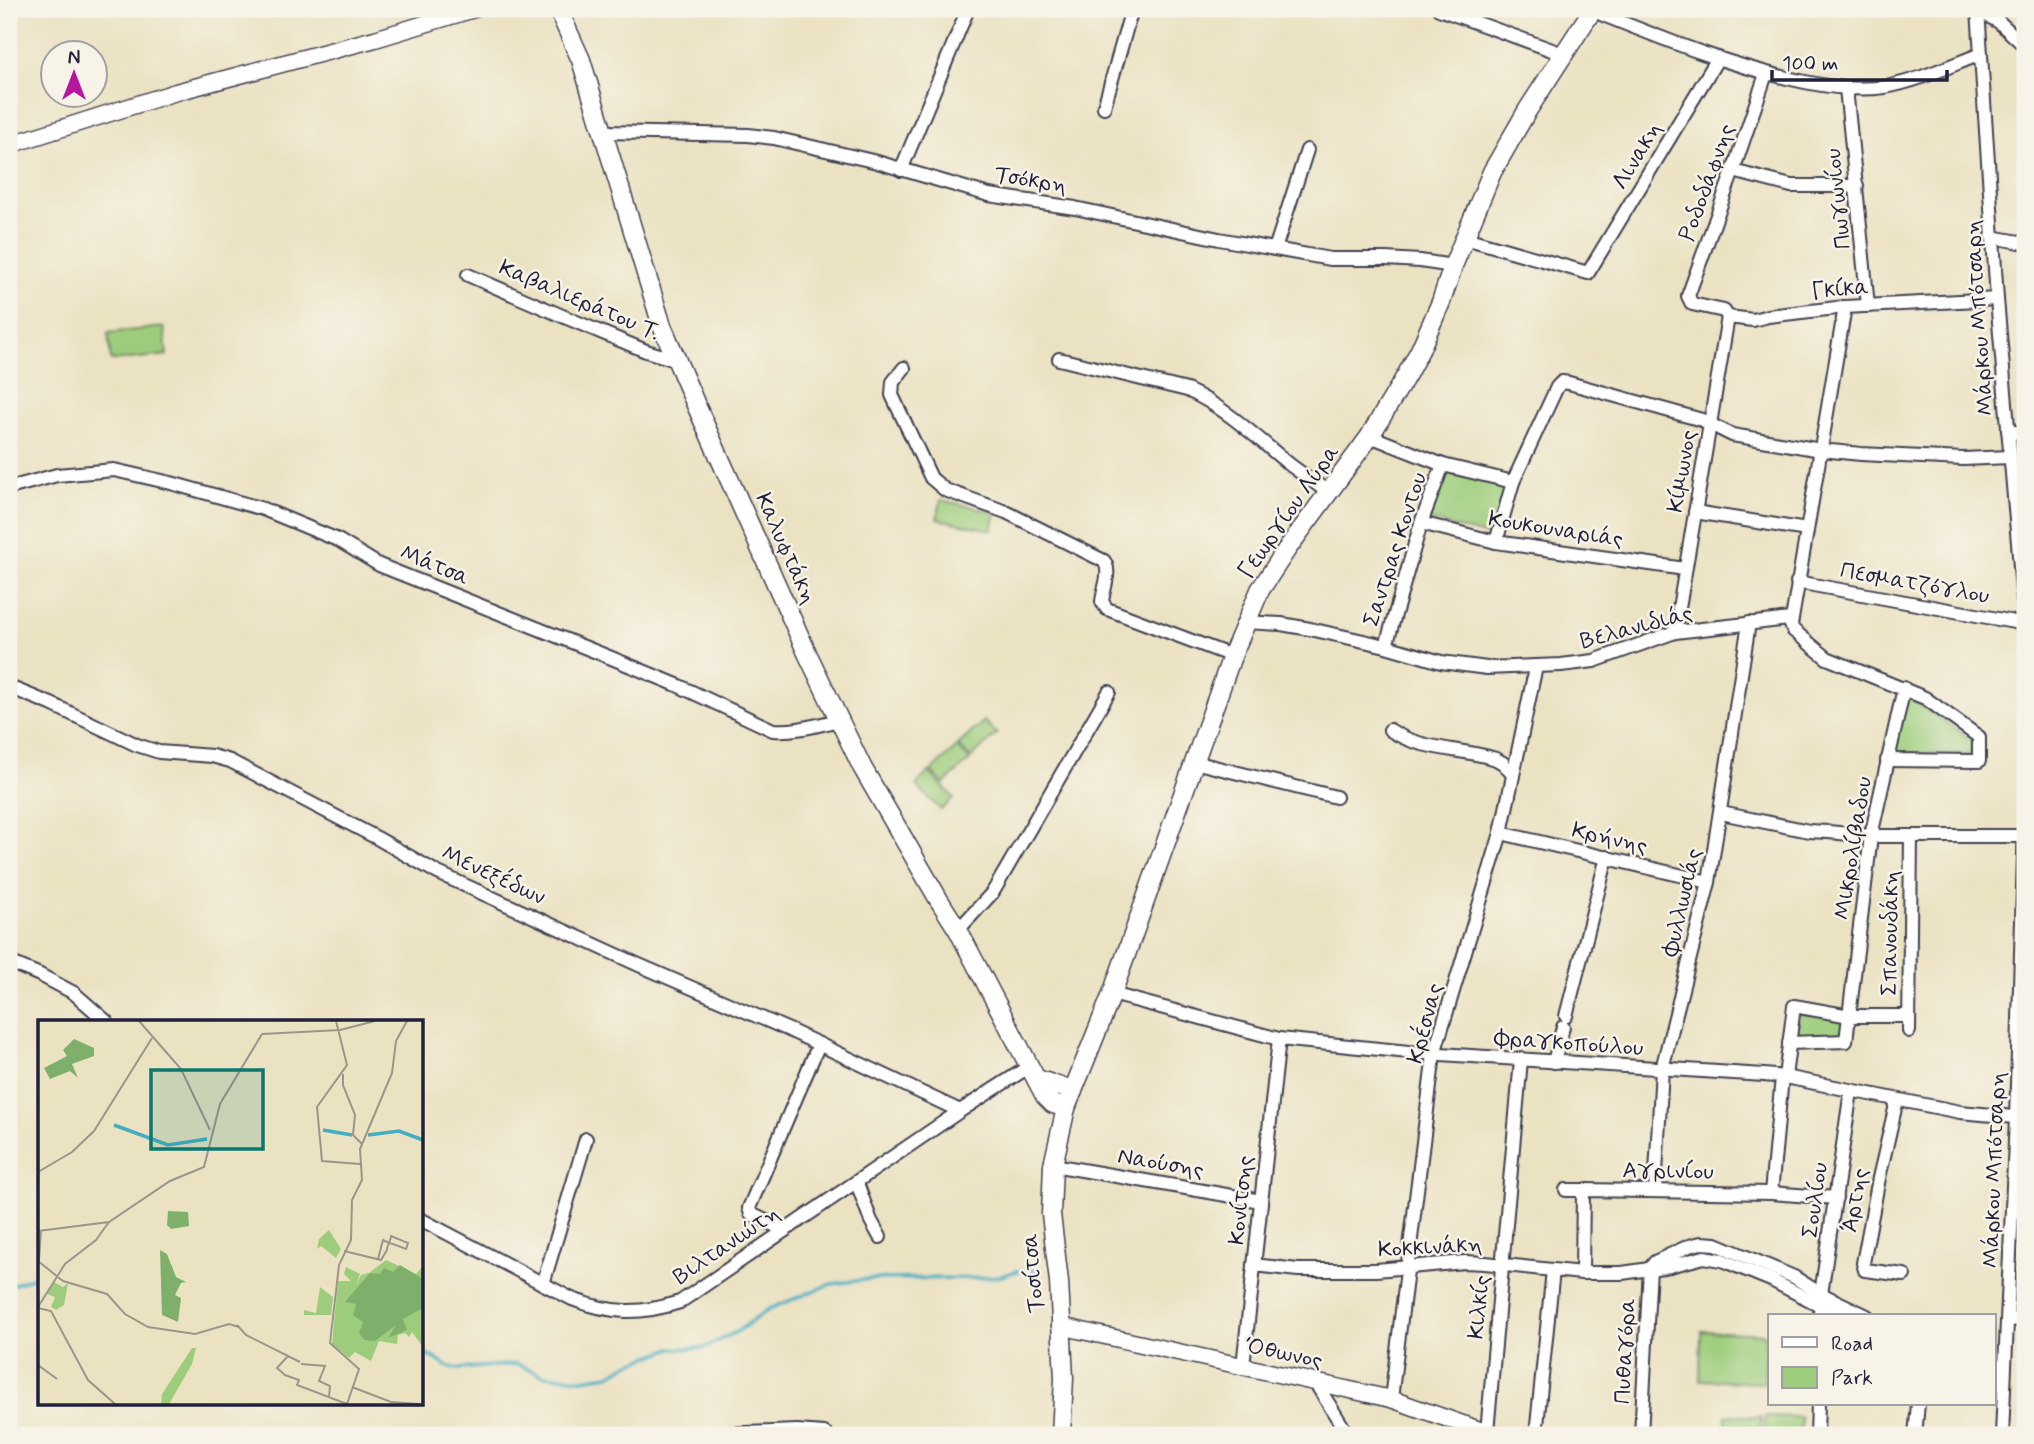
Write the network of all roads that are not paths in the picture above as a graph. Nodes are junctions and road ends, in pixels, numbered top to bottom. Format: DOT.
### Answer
graph roads {
  1 [pos="474,9"];
  2 [pos="558,9"];
  3 [pos="968,9"];
  4 [pos="1132,9"];
  5 [pos="1439,9"];
  6 [pos="1592,10"];
  7 [pos="1978,10"];
  8 [pos="2025,46"];
  9 [pos="1563,54"];
  10 [pos="1981,54"];
  11 [pos="1718,58"];
  12 [pos="1766,74"];
  13 [pos="1846,88"];
  14 [pos="1104,107"];
  15 [pos="604,132"];
  16 [pos="9,145"];
  17 [pos="1307,150"];
  18 [pos="901,170"];
  19 [pos="1733,171"];
  20 [pos="1857,186"];
  21 [pos="1992,237"];
  22 [pos="1465,239"];
  23 [pos="2025,243"];
  24 [pos="1275,249"];
  25 [pos="1454,266"];
  26 [pos="468,275"];
  27 [pos="1997,299"];
  28 [pos="1692,304"];
  29 [pos="1868,306"];
  30 [pos="1845,307"];
  31 [pos="1728,317"];
  32 [pos="1059,359"];
  33 [pos="676,360"];
  34 [pos="904,368"];
  35 [pos="1710,426"];
  36 [pos="2008,431"];
  37 [pos="2025,434"];
  38 [pos="1370,436"];
  39 [pos="1821,450"];
  40 [pos="2010,457"];
  41 [pos="1443,465"];
  42 [pos="1513,482"];
  43 [pos="9,488"];
  44 [pos="1329,493"];
  45 [pos="1695,512"];
  46 [pos="1421,523"];
  47 [pos="1807,530"];
  48 [pos="1496,542"];
  49 [pos="1685,569"];
  50 [pos="1797,582"];
  51 [pos="1790,619"];
  52 [pos="1245,622"];
  53 [pos="1749,623"];
  54 [pos="2025,624"];
  55 [pos="1675,632"];
  56 [pos="1386,646"];
  57 [pos="1232,656"];
  58 [pos="1536,666"];
  59 [pos="9,687"];
  60 [pos="1904,688"];
  61 [pos="1109,692"];
  62 [pos="839,720"];
  63 [pos="1390,730"];
  64 [pos="1887,760"];
  65 [pos="1194,762"];
  66 [pos="1513,775"];
  67 [pos="1336,797"];
  68 [pos="1721,813"];
  69 [pos="2025,822"];
  70 [pos="1501,833"];
  71 [pos="1871,836"];
  72 [pos="1911,836"];
  73 [pos="2025,836"];
  74 [pos="1607,857"];
  75 [pos="1709,882"];
  76 [pos="958,930"];
  77 [pos="9,962"];
  78 [pos="1112,994"];
  79 [pos="2022,1001"];
  80 [pos="1850,1016"];
  81 [pos="1909,1016"];
  82 [pos="105,1020"];
  83 [pos="1909,1031"];
  84 [pos="1279,1039"];
  85 [pos="1789,1043"];
  86 [pos="819,1044"];
  87 [pos="1434,1054"];
  88 [pos="1521,1060"];
  89 [pos="1554,1062"];
  90 [pos="1662,1069"];
  91 [pos="1033,1073"];
  92 [pos="1784,1077"];
  93 [pos="1073,1090"];
  94 [pos="1851,1091"];
  95 [pos="1897,1100"];
  96 [pos="1066,1108"];
  97 [pos="960,1111"];
  98 [pos="2021,1118"];
  99 [pos="586,1139"];
  100 [pos="1053,1165"];
  101 [pos="857,1183"];
  102 [pos="1566,1190"];
  103 [pos="1583,1190"];
  104 [pos="1656,1190"];
  105 [pos="1771,1193"];
  106 [pos="1836,1198"];
  107 [pos="1261,1201"];
  108 [pos="424,1221"];
  109 [pos="784,1230"];
  110 [pos="880,1237"];
  111 [pos="1254,1265"];
  112 [pos="1503,1265"];
  113 [pos="1408,1267"];
  114 [pos="1650,1268"];
  115 [pos="1553,1270"];
  116 [pos="1582,1273"];
  117 [pos="1904,1275"];
  118 [pos="543,1284"];
  119 [pos="1820,1305"];
  120 [pos="1837,1314"];
  121 [pos="1858,1314"];
  122 [pos="2025,1319"];
  123 [pos="2008,1320"];
  124 [pos="1060,1326"];
  125 [pos="2000,1351"];
  126 [pos="1243,1366"];
  127 [pos="1315,1382"];
  128 [pos="1391,1399"];
  129 [pos="1818,1406"];
  130 [pos="1918,1406"];
  131 [pos="1491,1434"];
  132 [pos="693,1435"];
  133 [pos="827,1435"];
  134 [pos="1060,1435"];
  135 [pos="1348,1435"];
  136 [pos="1536,1435"];
  137 [pos="1641,1435"];
  138 [pos="1817,1435"];
  139 [pos="1915,1435"];
  140 [pos="2002,1435"];
  1 -- 16 [label="street"];
  2 -- 15 [label="main road, Καλυφτάκη"];
  3 -- 18 [label="street"];
  4 -- 14 [label="street"];
  5 -- 9 [label="street"];
  6 -- 9 [label="main road, Γεωργίου Λύρα"];
  6 -- 11 [label="street"];
  7 -- 8 [label="street"];
  7 -- 10 [label="street, Μάρκου Μπότσαρη"];
  9 -- 22 [label="main road, Γεωργίου Λύρα"];
  10 -- 13 [label="street"];
  10 -- 21 [label="street, Μάρκου Μπότσαρη"];
  11 -- 12 [label="street"];
  11 -- 22 [label="street, Λινακη"];
  12 -- 13 [label="street"];
  12 -- 19 [label="street, Ροδοδάφνης"];
  13 -- 20 [label="street, Πωγωνίου"];
  15 -- 18 [label="street, Τσόκρη"];
  15 -- 33 [label="main road, Καλυφτάκη"];
  17 -- 24 [label="street"];
  18 -- 24 [label="street, Τσόκρη"];
  19 -- 20 [label="street"];
  19 -- 28 [label="street, Ροδοδάφνης"];
  20 -- 29 [label="street, Πωγωνίου"];
  21 -- 23 [label="street"];
  21 -- 27 [label="street, Μάρκου Μπότσαρη"];
  22 -- 25 [label="main road, Γεωργίου Λύρα"];
  24 -- 25 [label="street, Τσόκρη"];
  25 -- 38 [label="main road, Γεωργίου Λύρα"];
  26 -- 33 [label="street, Καβαλιεράτου Τ."];
  27 -- 29 [label="street, Γκίκα"];
  27 -- 36 [label="street, Μάρκου Μπότσαρη"];
  28 -- 31 [label="street, Γκίκα"];
  29 -- 30 [label="street, Γκίκα"];
  30 -- 31 [label="street, Γκίκα"];
  30 -- 39 [label="street"];
  31 -- 35 [label="street, Κίμωνος"];
  32 -- 44 [label="street"];
  33 -- 62 [label="main road, Καλυφτάκη"];
  34 -- 57 [label="street"];
  35 -- 39 [label="street"];
  35 -- 42 [label="street"];
  35 -- 45 [label="street, Κίμωνος"];
  36 -- 37 [label="street"];
  36 -- 40 [label="street, Μάρκου Μπότσαρη"];
  38 -- 41 [label="street"];
  38 -- 44 [label="main road, Γεωργίου Λύρα"];
  39 -- 40 [label="street"];
  39 -- 47 [label="street"];
  40 -- 54 [label="street, Μάρκου Μπότσαρη"];
  41 -- 42 [label="street"];
  41 -- 46 [label="street, Σαντρας Κοντου"];
  42 -- 48 [label="street"];
  43 -- 62 [label="street, Μάτσα"];
  44 -- 52 [label="main road, Γεωργίου Λύρα"];
  45 -- 47 [label="street"];
  45 -- 49 [label="street, Κίμωνος"];
  46 -- 48 [label="street, Κουκουναριάς"];
  46 -- 56 [label="street, Σαντρας Κοντου"];
  47 -- 50 [label="street"];
  48 -- 49 [label="street, Κουκουναριάς"];
  49 -- 55 [label="street, Κίμωνος"];
  50 -- 51 [label="street"];
  50 -- 54 [label="street, Πεσματζόγλου"];
  51 -- 53 [label="street, Βελανιδιάς"];
  51 -- 60 [label="street"];
  52 -- 56 [label="street, Βελανιδιάς"];
  52 -- 57 [label="main road, Γεωργίου Λύρα"];
  53 -- 55 [label="street, Βελανιδιάς"];
  53 -- 68 [label="street, Φυλλωσιάς"];
  55 -- 58 [label="street, Βελανιδιάς"];
  56 -- 58 [label="street, Βελανιδιάς"];
  57 -- 65 [label="main road, Γεωργίου Λύρα"];
  58 -- 66 [label="street, Κρέσνας"];
  59 -- 86 [label="street, Μενεξέδων"];
  60 -- 64 [label="street, Μικρολίβαδου"];
  60 -- 64 [label="street"];
  61 -- 76 [label="street"];
  62 -- 76 [label="main road, Καλυφτάκη"];
  63 -- 66 [label="street"];
  64 -- 71 [label="street, Μικρολίβαδου"];
  65 -- 67 [label="street"];
  65 -- 78 [label="main road, Γεωργίου Λύρα"];
  66 -- 70 [label="street, Κρέσνας"];
  68 -- 71 [label="street"];
  68 -- 75 [label="street, Φυλλωσιάς"];
  69 -- 73 [label="street, Μάρκου Μπότσαρη"];
  70 -- 74 [label="street, Κρήνης"];
  70 -- 87 [label="street, Κρέσνας"];
  71 -- 72 [label="street"];
  71 -- 80 [label="street, Μικρολίβαδου"];
  72 -- 73 [label="street"];
  72 -- 81 [label="street, Σπανουδάκη"];
  73 -- 79 [label="street, Μάρκου Μπότσαρη"];
  74 -- 75 [label="street, Κρήνης"];
  74 -- 89 [label="street"];
  75 -- 90 [label="street, Φυλλωσιάς"];
  76 -- 91 [label="main road, Καλυφτάκη"];
  77 -- 82 [label="street"];
  78 -- 84 [label="street, Φραγκοπούλου"];
  78 -- 93 [label="main road, Γεωργίου Λύρα"];
  79 -- 98 [label="street, Μάρκου Μπότσαρη"];
  80 -- 81 [label="street"];
  80 -- 85 [label="street"];
  80 -- 85 [label="street"];
  81 -- 83 [label="street, Σπανουδάκη"];
  84 -- 87 [label="street, Φραγκοπούλου"];
  84 -- 107 [label="street, Κονίτσης"];
  85 -- 92 [label="street"];
  86 -- 97 [label="street, Μενεξέδων"];
  86 -- 109 [label="street"];
  87 -- 88 [label="street, Φραγκοπούλου"];
  87 -- 113 [label="street, Κρέσνας"];
  88 -- 89 [label="street, Φραγκοπούλου"];
  88 -- 112 [label="street, Κιλκίς"];
  89 -- 90 [label="street, Φραγκοπούλου"];
  90 -- 92 [label="street, Φραγκοπούλου"];
  90 -- 104 [label="street, Φυλλωσιάς"];
  91 -- 93 [label="main road"];
  91 -- 96 [label="main road, Καλυφτάκη"];
  91 -- 97 [label="street, Βιλτανιώτη"];
  92 -- 94 [label="street, Φραγκοπούλου"];
  92 -- 105 [label="street"];
  93 -- 96 [label="main road, Γεωργίου Λύρα"];
  94 -- 95 [label="street, Φραγκοπούλου"];
  94 -- 106 [label="street, Σουλίου"];
  95 -- 98 [label="street, Φραγκοπούλου"];
  95 -- 117 [label="street, Άρτης"];
  96 -- 100 [label="main road, Τοσίτσα"];
  97 -- 101 [label="street, Βιλτανιώτη"];
  98 -- 123 [label="street, Μάρκου Μπότσαρη"];
  99 -- 118 [label="street"];
  100 -- 107 [label="street, Ναούσης"];
  100 -- 124 [label="main road, Τοσίτσα"];
  101 -- 109 [label="street, Βιλτανιώτη"];
  101 -- 110 [label="street"];
  102 -- 103 [label="street, Αγρινίου"];
  103 -- 104 [label="street, Αγρινίου"];
  103 -- 116 [label="street"];
  104 -- 105 [label="street, Αγρινίου"];
  105 -- 106 [label="street, Αγρινίου"];
  106 -- 119 [label="street, Σουλίου"];
  107 -- 111 [label="street, Κονίτσης"];
  108 -- 118 [label="street, Βιλτανιώτη"];
  109 -- 118 [label="street, Βιλτανιώτη"];
  111 -- 113 [label="street, Κοκκινάκη"];
  111 -- 126 [label="street, Κονίτσης"];
  112 -- 113 [label="street, Κοκκινάκη"];
  112 -- 115 [label="street, Κοκκινάκη"];
  112 -- 131 [label="street, Κιλκίς"];
  113 -- 128 [label="street, Κρέσνας"];
  114 -- 116 [label="street, Κοκκινάκη"];
  114 -- 119 [label="street, Κοκκινάκη"];
  114 -- 137 [label="street, Πυθαγόρα"];
  115 -- 116 [label="street, Κοκκινάκη"];
  115 -- 136 [label="street"];
  119 -- 120 [label="street, Κοκκινάκη"];
  119 -- 121 [label="street, Κοκκινάκη"];
  122 -- 123 [label="street"];
  123 -- 125 [label="street, Μάρκου Μπότσαρη"];
  124 -- 126 [label="street, Όθωνος"];
  124 -- 134 [label="main road, Τοσίτσα"];
  125 -- 140 [label="street, Μάρκου Μπότσαρη"];
  126 -- 127 [label="street, Όθωνος"];
  127 -- 128 [label="street, Όθωνος"];
  127 -- 135 [label="street"];
  128 -- 131 [label="street, Όθωνος"];
  129 -- 138 [label="street"];
  130 -- 139 [label="street"];
  132 -- 133 [label="street"];
}
